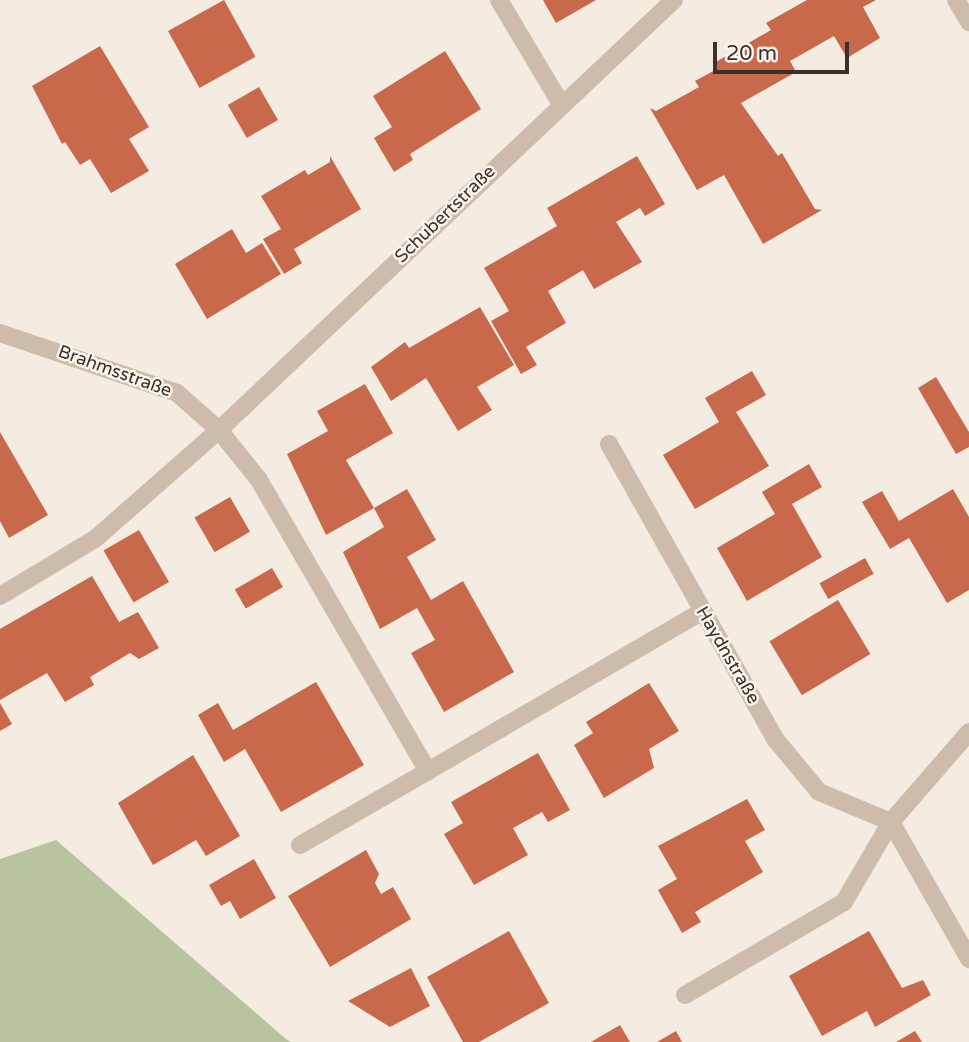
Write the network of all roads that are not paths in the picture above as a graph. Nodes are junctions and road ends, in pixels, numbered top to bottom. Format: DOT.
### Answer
graph roads {
  1 [pos="499,0"];
  2 [pos="674,0"];
  3 [pos="956,0"];
  4 [pos="969,22"];
  5 [pos="561,104"];
  6 [pos="0,333"];
  7 [pos="219,430"];
  8 [pos="610,444"];
  9 [pos="0,596"];
  10 [pos="703,611"];
  11 [pos="969,732"];
  12 [pos="428,771"];
  13 [pos="891,822"];
  14 [pos="300,845"];
  15 [pos="969,959"];
  16 [pos="685,995"];
  1 -- 5 [label="street"];
  2 -- 5 [label="street, Schubertstraße"];
  3 -- 4 [label="street"];
  5 -- 7 [label="street, Schubertstraße"];
  6 -- 7 [label="street, Brahmsstraße"];
  7 -- 9 [label="street, Schubertstraße"];
  7 -- 12 [label="street"];
  8 -- 10 [label="street, Haydnstraße"];
  10 -- 12 [label="street"];
  10 -- 13 [label="street, Haydnstraße"];
  11 -- 13 [label="street"];
  12 -- 14 [label="street"];
  13 -- 15 [label="street"];
  13 -- 16 [label="street"];
}
